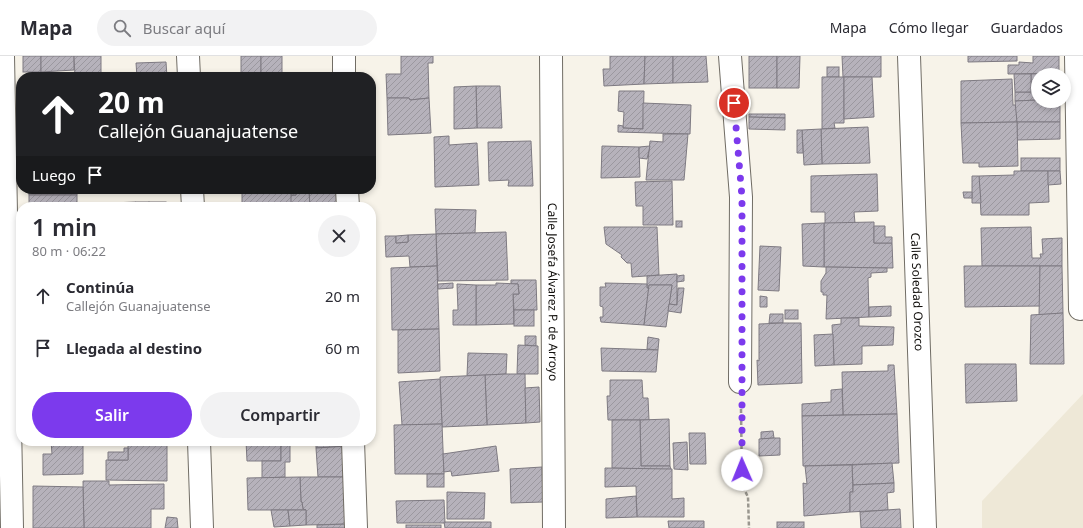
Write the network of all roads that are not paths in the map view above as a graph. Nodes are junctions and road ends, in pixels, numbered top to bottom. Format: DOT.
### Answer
graph roads {
  1 [pos="3,56"];
  2 [pos="188,56"];
  3 [pos="344,56"];
  4 [pos="551,56"];
  5 [pos="730,56"];
  6 [pos="909,56"];
  7 [pos="1076,56"];
  8 [pos="189,72"];
  9 [pos="344,72"];
  10 [pos="1080,309"];
  11 [pos="740,382"];
  12 [pos="200,446"];
  13 [pos="353,446"];
  14 [pos="12,528"];
  15 [pos="202,528"];
  16 [pos="356,528"];
  17 [pos="554,528"];
  18 [pos="925,528"];
  1 -- 14 [label="street"];
  2 -- 8 [label="street"];
  3 -- 9 [label="street"];
  4 -- 17 [label="street, Calle Josefa Álvarez P. de Arroyo"];
  5 -- 11 [label="street"];
  6 -- 18 [label="street, Calle Soledad Orozco"];
  7 -- 10 [label="street"];
  12 -- 15 [label="street"];
  13 -- 16 [label="street"];
}
